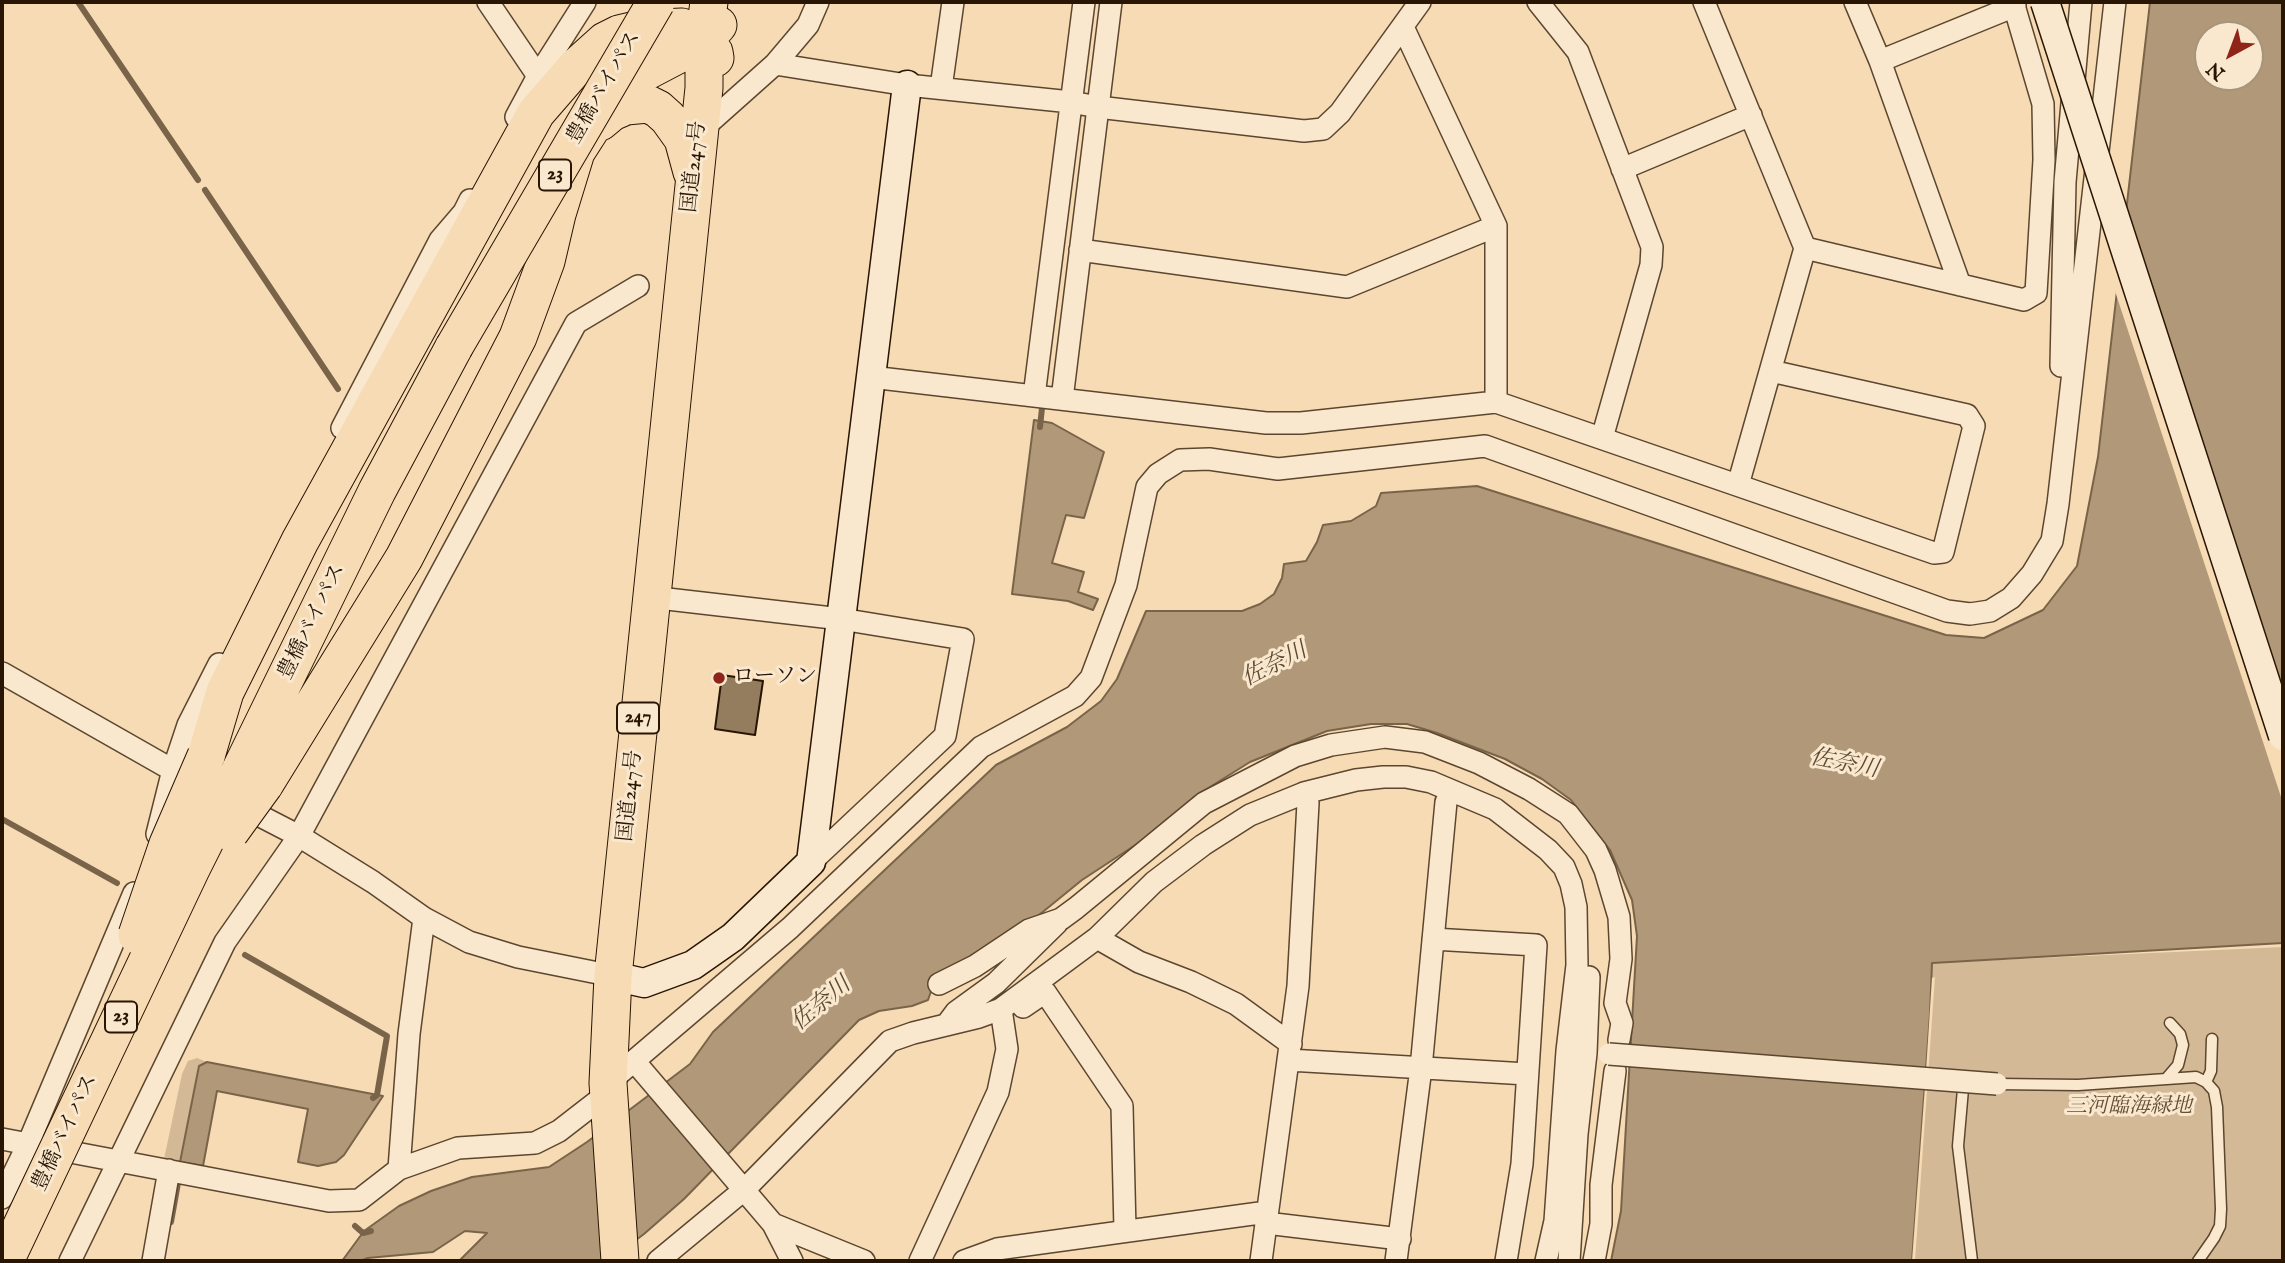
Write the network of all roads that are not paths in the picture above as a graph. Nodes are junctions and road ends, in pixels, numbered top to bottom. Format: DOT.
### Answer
graph roads {
  1 [pos="488,2"];
  2 [pos="586,2"];
  3 [pos="643,2"];
  4 [pos="656,2"];
  5 [pos="678,2"];
  6 [pos="709,2"];
  7 [pos="728,2"];
  8 [pos="739,2"];
  9 [pos="818,2"];
  10 [pos="953,2"];
  11 [pos="1084,2"];
  12 [pos="1111,2"];
  13 [pos="1420,2"];
  14 [pos="1538,2"];
  15 [pos="1704,2"];
  16 [pos="1855,2"];
  17 [pos="2045,2"];
  18 [pos="2081,2"];
  19 [pos="2115,2"];
  20 [pos="2014,4"];
  21 [pos="1403,27"];
  22 [pos="619,34"];
  23 [pos="711,55"];
  24 [pos="1880,61"];
  25 [pos="775,64"];
  26 [pos="538,76"];
  27 [pos="907,85"];
  28 [pos="941,88"];
  29 [pos="1072,102"];
  30 [pos="1098,107"];
  31 [pos="1751,115"];
  32 [pos="710,121"];
  33 [pos="581,144"];
  34 [pos="1622,169"];
  35 [pos="693,176"];
  36 [pos="1496,226"];
  37 [pos="1805,248"];
  38 [pos="1080,250"];
  39 [pos="1960,285"];
  40 [pos="638,286"];
  41 [pos="679,333"];
  42 [pos="448,344"];
  43 [pos="1771,371"];
  44 [pos="872,377"];
  45 [pos="1034,396"];
  46 [pos="1062,399"];
  47 [pos="1496,402"];
  48 [pos="1602,439"];
  49 [pos="1738,485"];
  50 [pos="2058,504"];
  51 [pos="650,597"];
  52 [pos="841,619"];
  53 [pos="2,673"];
  54 [pos="2283,736"];
  55 [pos="222,770"];
  56 [pos="1306,798"];
  57 [pos="1446,802"];
  58 [pos="299,836"];
  59 [pos="811,862"];
  60 [pos="424,918"];
  61 [pos="1060,919"];
  62 [pos="1578,932"];
  63 [pos="1097,937"];
  64 [pos="1433,939"];
  65 [pos="613,975"];
  66 [pos="939,984"];
  67 [pos="1002,1013"];
  68 [pos="2170,1023"];
  69 [pos="947,1024"];
  70 [pos="2212,1039"];
  71 [pos="1290,1052"];
  72 [pos="1577,1052"];
  73 [pos="1615,1055"];
  74 [pos="1421,1068"];
  75 [pos="1527,1074"];
  76 [pos="2166,1079"];
  77 [pos="624,1080"];
  78 [pos="2206,1082"];
  79 [pos="1997,1084"];
  80 [pos="1963,1089"];
  81 [pos="2,1139"];
  82 [pos="28,1144"];
  83 [pos="121,1160"];
  84 [pos="399,1169"];
  85 [pos="169,1170"];
  86 [pos="741,1184"];
  87 [pos="2,1198"];
  88 [pos="1266,1218"];
  89 [pos="773,1224"];
  90 [pos="1125,1230"];
  91 [pos="1400,1239"];
  92 [pos="2,1242"];
  93 [pos="5,1261"];
  94 [pos="69,1261"];
  95 [pos="153,1261"];
  96 [pos="620,1261"];
  97 [pos="659,1261"];
  98 [pos="792,1261"];
  99 [pos="864,1261"];
  100 [pos="920,1261"];
  101 [pos="964,1261"];
  102 [pos="1261,1261"];
  103 [pos="1396,1261"];
  104 [pos="1506,1261"];
  105 [pos="1546,1261"];
  106 [pos="1569,1261"];
  107 [pos="1594,1261"];
  108 [pos="1972,1261"];
  109 [pos="2198,1261"];
  1 -- 26 [label="street"];
  2 -- 26 [label="street"];
  3 -- 42 [label="highway, 豊橋バイパス / 23"];
  4 -- 42 [label="highway, 豊橋バイパス / 23, bridge"];
  5 -- 22 [label="highway"];
  6 -- 23 [label="highway, 国道247号 / 247"];
  7 -- 23 [label="highway"];
  8 -- 23 [label="highway"];
  9 -- 25 [label="street"];
  10 -- 28 [label="street"];
  11 -- 29 [label="street"];
  12 -- 30 [label="street"];
  13 -- 21 [label="street"];
  14 -- 34 [label="street"];
  15 -- 31 [label="street"];
  16 -- 24 [label="street"];
  17 -- 54 [label="street, bridge"];
  18 -- 50 [label="street"];
  19 -- 50 [label="street"];
  20 -- 24 [label="street"];
  20 -- 39 [label="street"];
  21 -- 30 [label="street"];
  21 -- 36 [label="street"];
  22 -- 23 [label="highway"];
  22 -- 55 [label="highway"];
  23 -- 32 [label="highway, 国道247号 / 247"];
  23 -- 33 [label="highway"];
  23 -- 35 [label="highway, 国道247号 / 247"];
  24 -- 39 [label="street"];
  25 -- 27 [label="street"];
  25 -- 32 [label="street"];
  26 -- 55 [label="street"];
  27 -- 28 [label="street"];
  27 -- 44 [label="street"];
  28 -- 29 [label="street"];
  29 -- 30 [label="street"];
  29 -- 45 [label="street"];
  30 -- 38 [label="street"];
  31 -- 34 [label="street"];
  31 -- 37 [label="street"];
  32 -- 41 [label="highway, 国道247号 / 247"];
  33 -- 35 [label="highway"];
  33 -- 55 [label="highway"];
  34 -- 48 [label="street"];
  35 -- 41 [label="highway, 国道247号 / 247"];
  36 -- 38 [label="street"];
  36 -- 47 [label="street"];
  37 -- 39 [label="street"];
  37 -- 43 [label="street"];
  38 -- 46 [label="street"];
  40 -- 58 [label="street"];
  41 -- 51 [label="highway, 国道247号 / 247"];
  42 -- 55 [label="highway, 豊橋バイパス / 23"];
  43 -- 49 [label="street"];
  43 -- 49 [label="street"];
  44 -- 45 [label="street"];
  44 -- 52 [label="street"];
  45 -- 46 [label="street"];
  46 -- 47 [label="street"];
  47 -- 48 [label="street"];
  48 -- 49 [label="street"];
  50 -- 77 [label="street"];
  51 -- 52 [label="street"];
  51 -- 65 [label="highway, 国道247号 / 247"];
  52 -- 59 [label="street"];
  52 -- 59 [label="street"];
  53 -- 55 [label="street"];
  55 -- 58 [label="street"];
  55 -- 82 [label="street"];
  55 -- 92 [label="highway, 豊橋バイパス / 23"];
  55 -- 93 [label="highway, 豊橋バイパス / 23, bridge"];
  56 -- 57 [label="street"];
  56 -- 62 [label="street"];
  56 -- 63 [label="street"];
  56 -- 71 [label="street"];
  57 -- 62 [label="street"];
  57 -- 64 [label="street"];
  58 -- 60 [label="street"];
  58 -- 83 [label="street"];
  59 -- 65 [label="street"];
  60 -- 65 [label="street"];
  60 -- 84 [label="street"];
  61 -- 66 [label="street"];
  61 -- 69 [label="street"];
  61 -- 73 [label="street"];
  62 -- 72 [label="street"];
  63 -- 67 [label="street"];
  63 -- 71 [label="street"];
  64 -- 74 [label="street"];
  64 -- 75 [label="street"];
  65 -- 77 [label="highway, 国道247号 / 247"];
  67 -- 69 [label="street"];
  67 -- 90 [label="street"];
  67 -- 100 [label="street"];
  68 -- 76 [label="lane"];
  69 -- 86 [label="street"];
  70 -- 78 [label="lane"];
  71 -- 74 [label="street"];
  71 -- 88 [label="street"];
  72 -- 73 [label="street"];
  72 -- 105 [label="street"];
  72 -- 106 [label="street"];
  73 -- 79 [label="street, bridge"];
  73 -- 107 [label="street"];
  74 -- 75 [label="street"];
  74 -- 91 [label="street"];
  75 -- 104 [label="street"];
  76 -- 78 [label="lane"];
  76 -- 79 [label="lane"];
  77 -- 84 [label="street"];
  77 -- 86 [label="street"];
  77 -- 96 [label="highway, 国道247号 / 247"];
  78 -- 109 [label="lane"];
  80 -- 108 [label="lane"];
  81 -- 82 [label="street"];
  82 -- 83 [label="street"];
  82 -- 87 [label="street"];
  83 -- 85 [label="street"];
  83 -- 94 [label="street"];
  84 -- 85 [label="street"];
  85 -- 95 [label="street"];
  86 -- 89 [label="street"];
  86 -- 97 [label="street"];
  88 -- 90 [label="street"];
  88 -- 91 [label="street"];
  88 -- 102 [label="street"];
  89 -- 98 [label="street"];
  89 -- 99 [label="street"];
  90 -- 101 [label="street"];
  91 -- 103 [label="street"];
}
